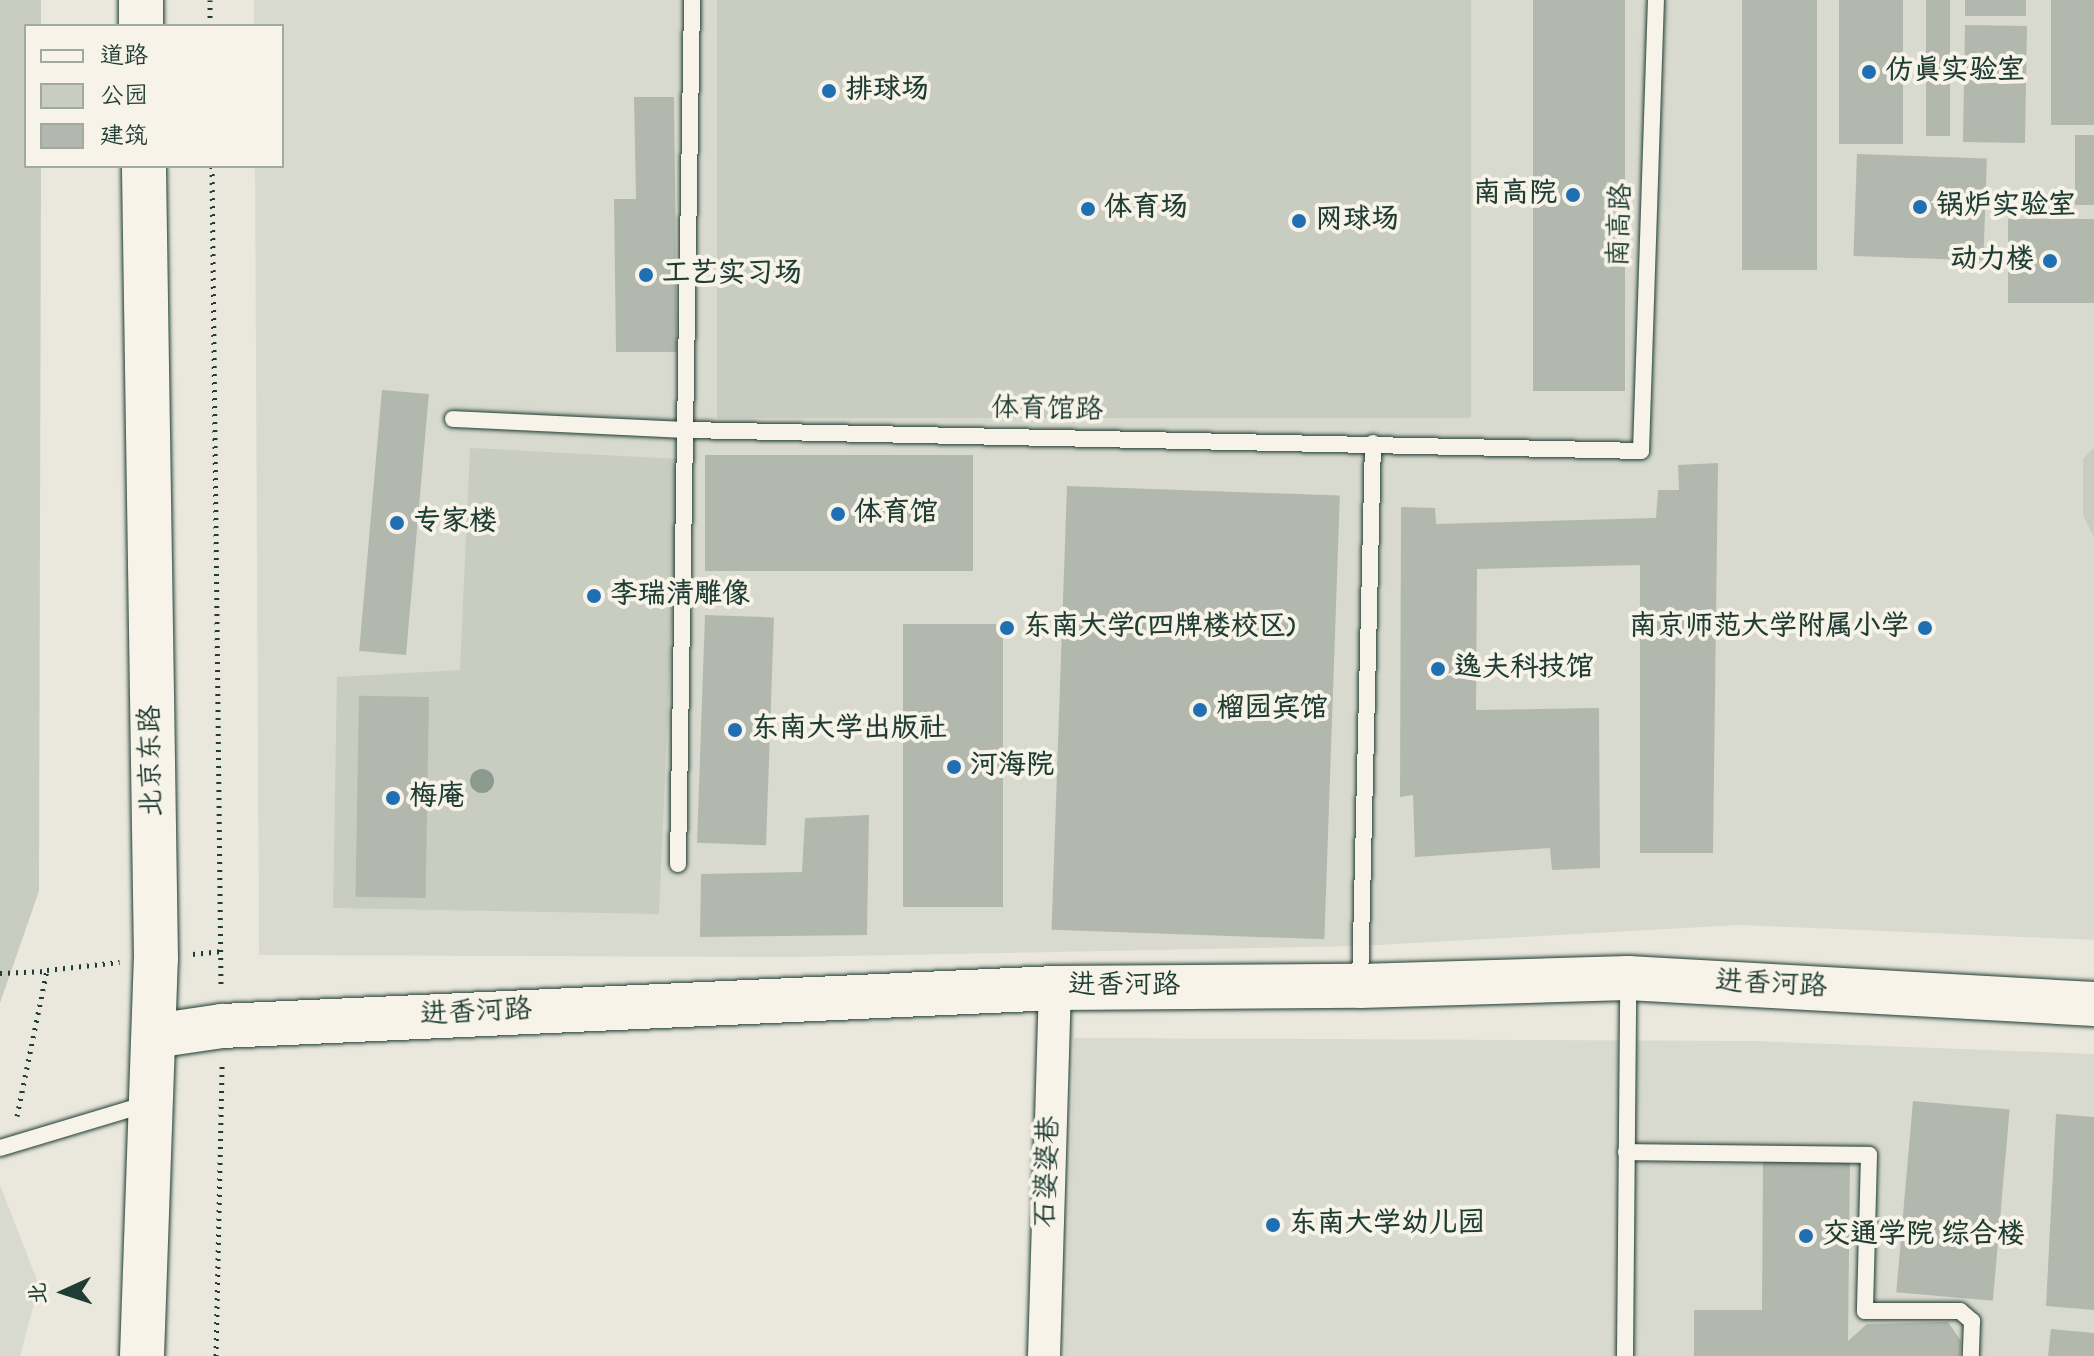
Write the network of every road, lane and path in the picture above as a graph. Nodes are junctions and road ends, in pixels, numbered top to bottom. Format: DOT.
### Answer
graph roads {
  1 [pos="141,0"];
  2 [pos="210,0"];
  3 [pos="692,0"];
  4 [pos="1656,0"];
  5 [pos="141,24"];
  6 [pos="210,24"];
  7 [pos="144,168"];
  8 [pos="212,168"];
  9 [pos="453,419"];
  10 [pos="688,430"];
  11 [pos="1373,443"];
  12 [pos="1641,451"];
  13 [pos="678,864"];
  14 [pos="220,951"];
  15 [pos="156,959"];
  16 [pos="48,971"];
  17 [pos="0,973"];
  18 [pos="1628,978"];
  19 [pos="1360,986"];
  20 [pos="1055,988"];
  21 [pos="2094,1004"];
  22 [pos="222,1026"];
  23 [pos="154,1036"];
  24 [pos="152,1102"];
  25 [pos="6,1145"];
  26 [pos="1626,1152"];
  27 [pos="142,1356"];
  28 [pos="216,1356"];
  29 [pos="1044,1356"];
  30 [pos="1625,1356"];
  31 [pos="1971,1356"];
  1 -- 5 [label="street"];
  2 -- 6 [label="path"];
  3 -- 10 [label="lane"];
  4 -- 12 [label="lane, 南高路"];
  7 -- 15 [label="street, 北京东路"];
  8 -- 14 [label="path"];
  9 -- 10 [label="lane, 体育馆路"];
  10 -- 11 [label="lane, 体育馆路"];
  10 -- 13 [label="lane"];
  11 -- 12 [label="lane, 体育馆路"];
  11 -- 19 [label="lane"];
  14 -- 15 [label="path"];
  14 -- 22 [label="path"];
  15 -- 23 [label="street, 北京东路"];
  15 -- 25 [label="path"];
  16 -- 17 [label="path"];
  18 -- 19 [label="street, 进香河路"];
  18 -- 21 [label="street, 进香河路"];
  18 -- 26 [label="lane"];
  19 -- 20 [label="street, 进香河路"];
  20 -- 22 [label="street, 进香河路"];
  20 -- 29 [label="street, 石婆婆巷"];
  22 -- 23 [label="street, 进香河路"];
  22 -- 28 [label="path"];
  23 -- 24 [label="street, 北京东路"];
  24 -- 25 [label="lane"];
  24 -- 27 [label="street, 北京东路"];
  26 -- 30 [label="lane"];
  26 -- 31 [label="lane"];
}
